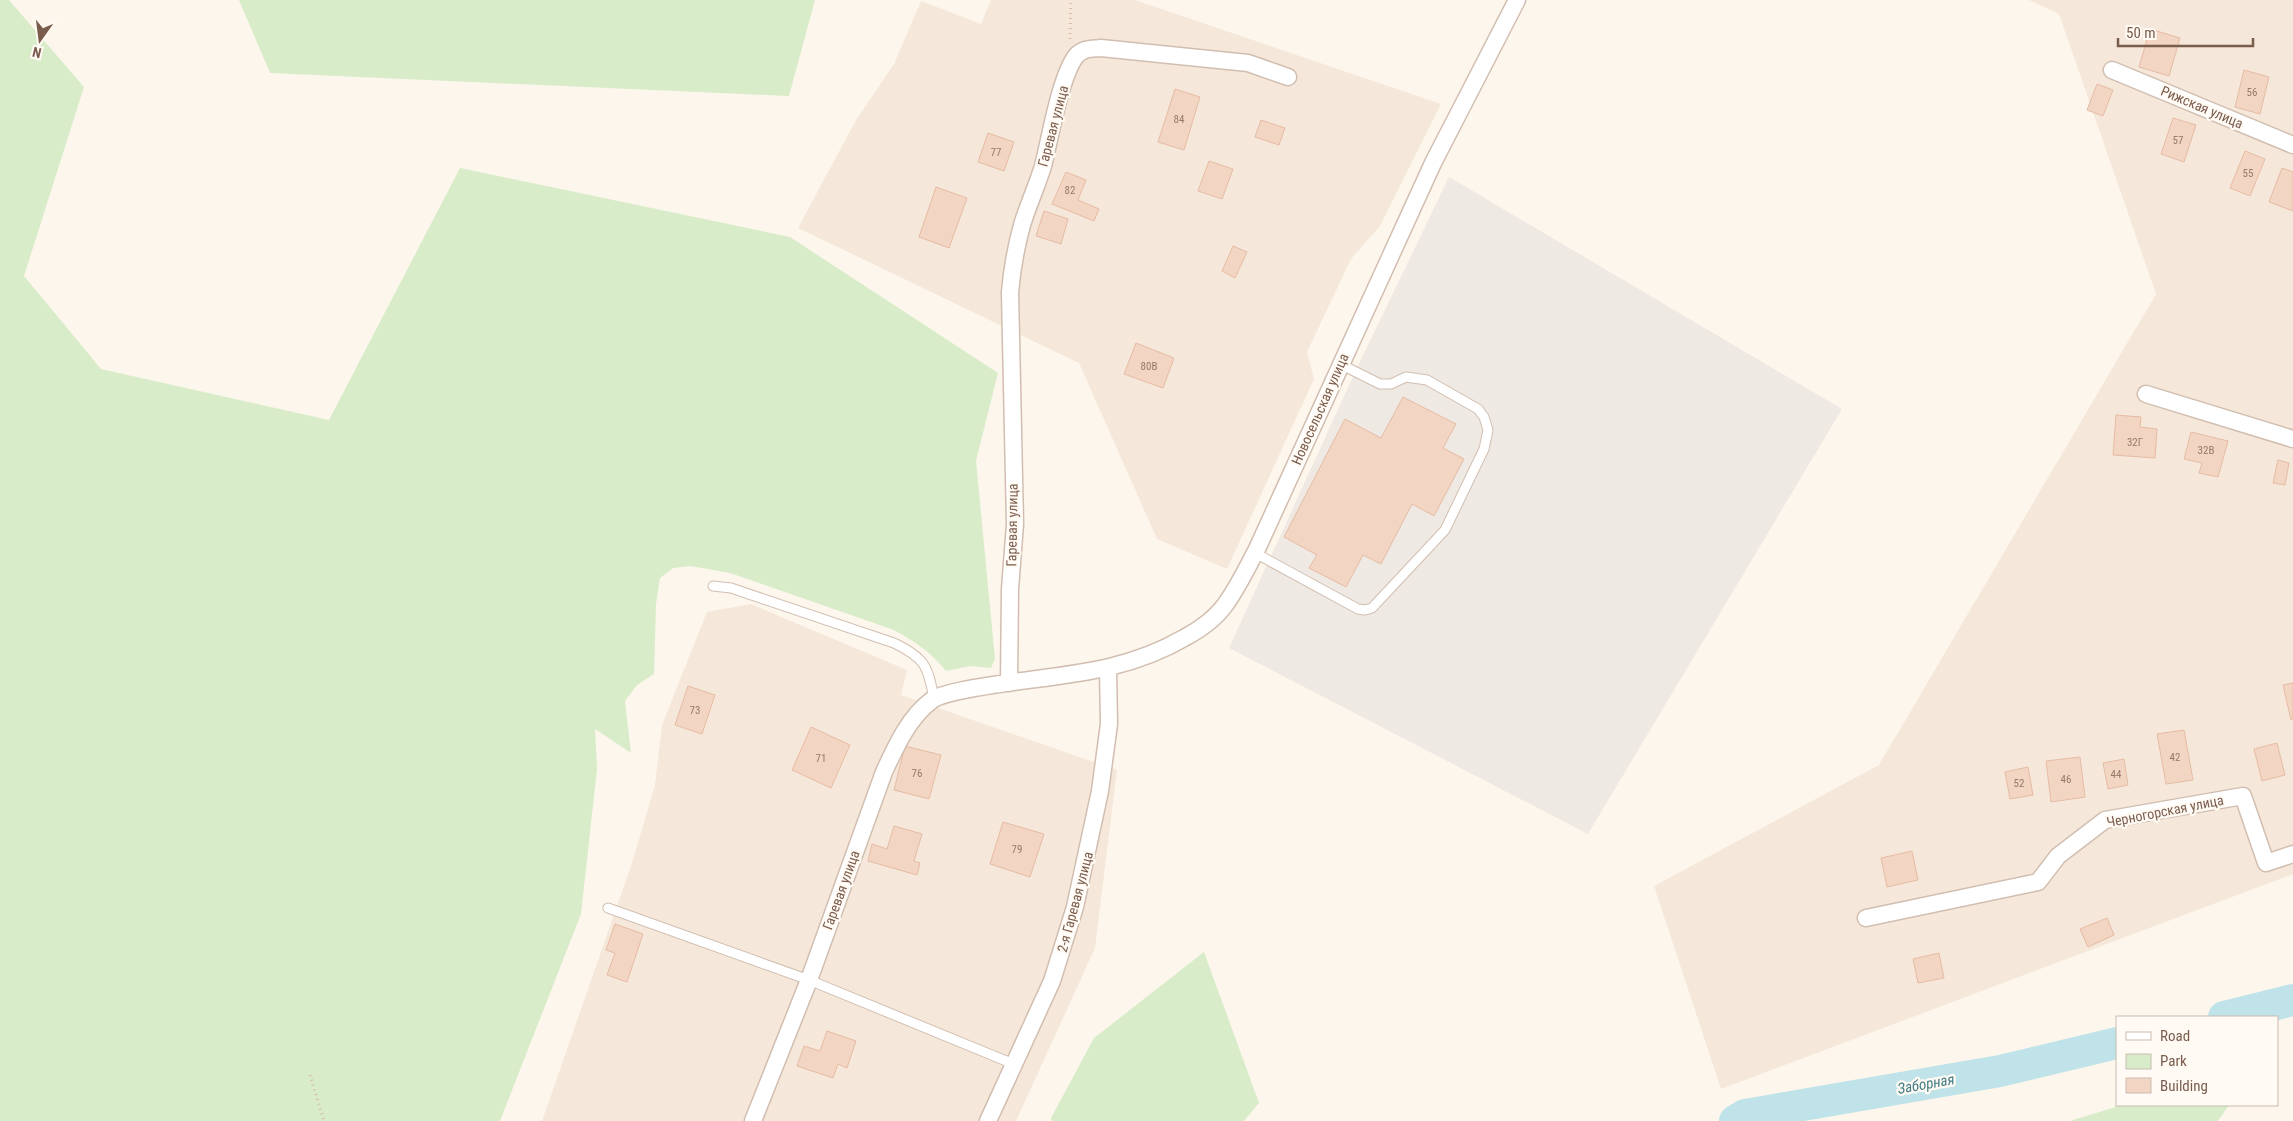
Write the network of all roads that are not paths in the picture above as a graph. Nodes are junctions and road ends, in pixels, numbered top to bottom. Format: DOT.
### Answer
graph roads {
  1 [pos="1517,0"];
  2 [pos="2112,70"];
  3 [pos="1288,77"];
  4 [pos="2293,145"];
  5 [pos="1340,364"];
  6 [pos="2146,394"];
  7 [pos="2293,438"];
  8 [pos="1254,553"];
  9 [pos="713,586"];
  10 [pos="1108,669"];
  11 [pos="1008,683"];
  12 [pos="934,699"];
  13 [pos="2293,854"];
  14 [pos="608,908"];
  15 [pos="1866,918"];
  16 [pos="808,980"];
  17 [pos="1016,1065"];
  18 [pos="753,1121"];
  19 [pos="988,1121"];
  1 -- 5 [label="street, Новосельская улица"];
  2 -- 4 [label="street, Рижская улица"];
  3 -- 11 [label="street, Гаревая улица"];
  5 -- 8 [label="street, Новосельская улица"];
  5 -- 8 [label="lane"];
  6 -- 7 [label="street"];
  8 -- 10 [label="street, Новосельская улица"];
  9 -- 12 [label="lane"];
  10 -- 11 [label="street, Новосельская улица"];
  10 -- 17 [label="street, 2-я Гаревая улица"];
  11 -- 12 [label="street, Гаревая улица"];
  12 -- 16 [label="street, Гаревая улица"];
  13 -- 15 [label="street, Черногорская улица"];
  14 -- 16 [label="lane"];
  16 -- 17 [label="lane"];
  16 -- 18 [label="street, Гаревая улица"];
  17 -- 19 [label="street, 2-я Гаревая улица"];
}
